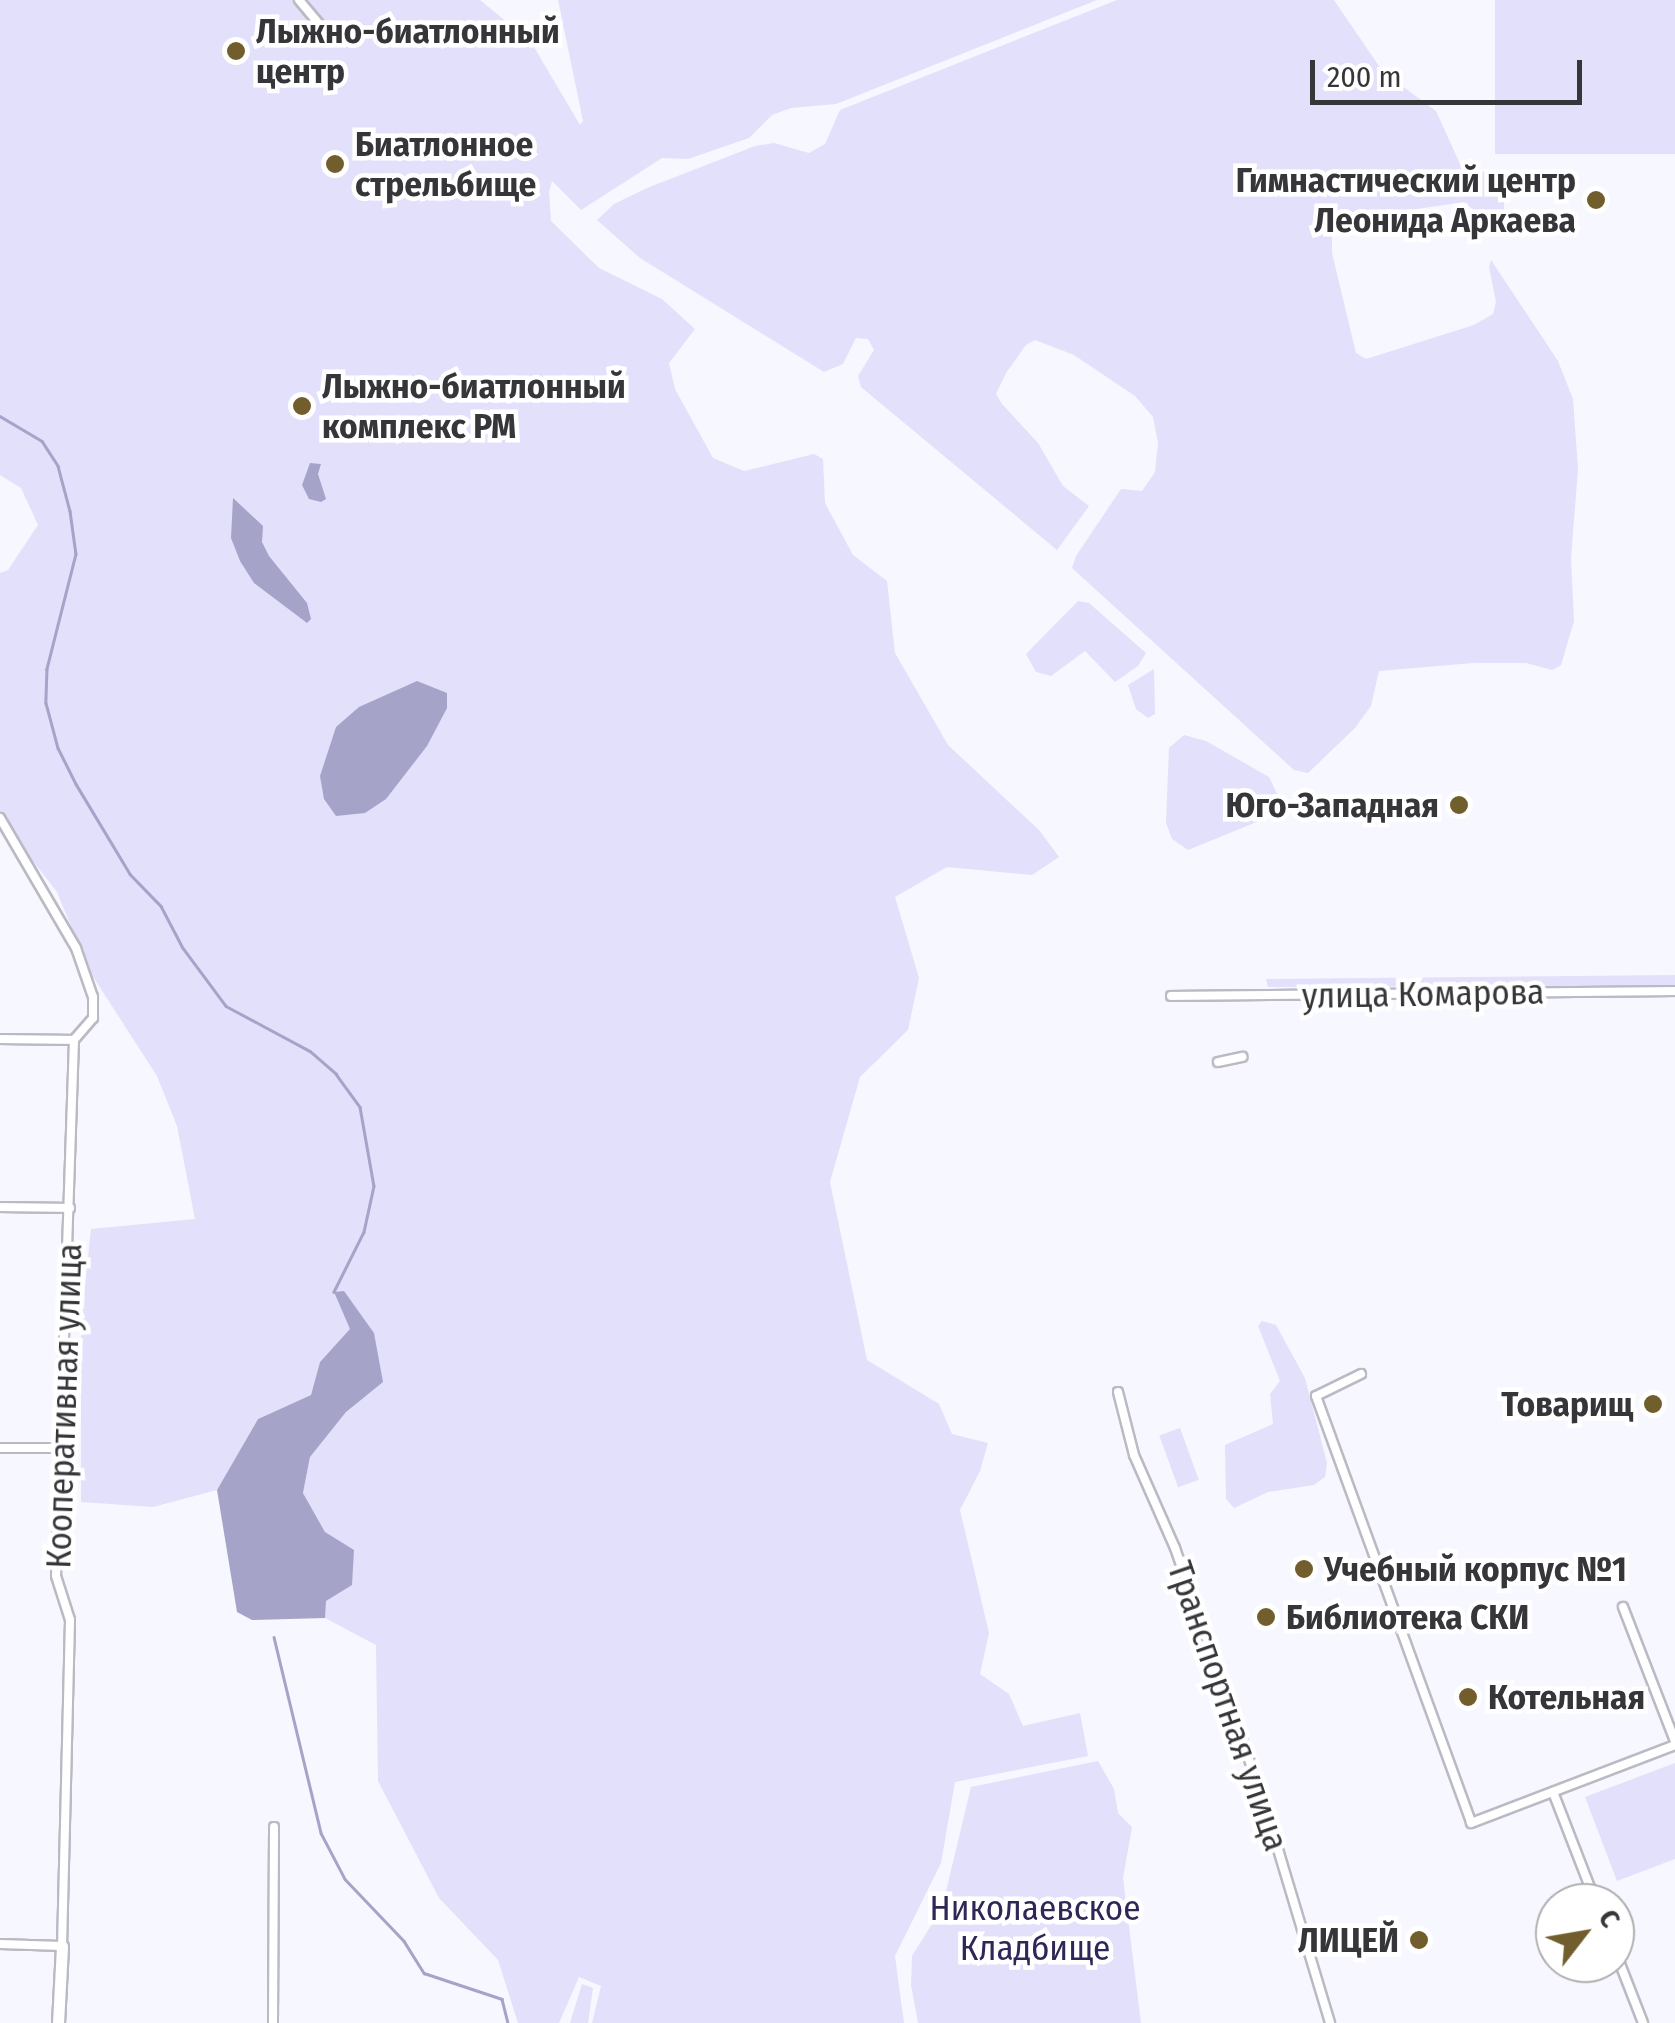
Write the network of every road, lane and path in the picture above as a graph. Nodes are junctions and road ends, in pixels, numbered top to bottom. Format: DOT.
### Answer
graph roads {
  1 [pos="299,0"];
  2 [pos="324,30"];
  3 [pos="0,818"];
  4 [pos="1675,991"];
  5 [pos="1171,996"];
  6 [pos="0,1039"];
  7 [pos="74,1040"];
  8 [pos="1242,1057"];
  9 [pos="1218,1062"];
  10 [pos="0,1206"];
  11 [pos="70,1208"];
  12 [pos="1362,1374"];
  13 [pos="1118,1392"];
  14 [pos="0,1448"];
  15 [pos="60,1448"];
  16 [pos="1623,1607"];
  17 [pos="1675,1743"];
  18 [pos="1553,1792"];
  19 [pos="274,1827"];
  20 [pos="1588,1883"];
  21 [pos="0,1944"];
  22 [pos="62,1946"];
  23 [pos="1627,1983"];
  24 [pos="58,2023"];
  25 [pos="273,2023"];
  26 [pos="1330,2023"];
  27 [pos="1643,2023"];
  1 -- 2 [label="street"];
  3 -- 7 [label="street, Кооперативная улица"];
  4 -- 5 [label="street, улица Комарова"];
  6 -- 7 [label="street"];
  7 -- 11 [label="street, Кооперативная улица"];
  8 -- 9 [label="street"];
  10 -- 11 [label="street"];
  11 -- 15 [label="street, Кооперативная улица"];
  12 -- 18 [label="street"];
  13 -- 26 [label="street, Транспортная улица"];
  14 -- 15 [label="street"];
  15 -- 22 [label="street, Кооперативная улица"];
  16 -- 17 [label="street"];
  17 -- 18 [label="street"];
  18 -- 20 [label="street"];
  19 -- 25 [label="street"];
  21 -- 22 [label="street"];
  22 -- 24 [label="street, Кооперативная улица"];
  23 -- 27 [label="street"];
}
